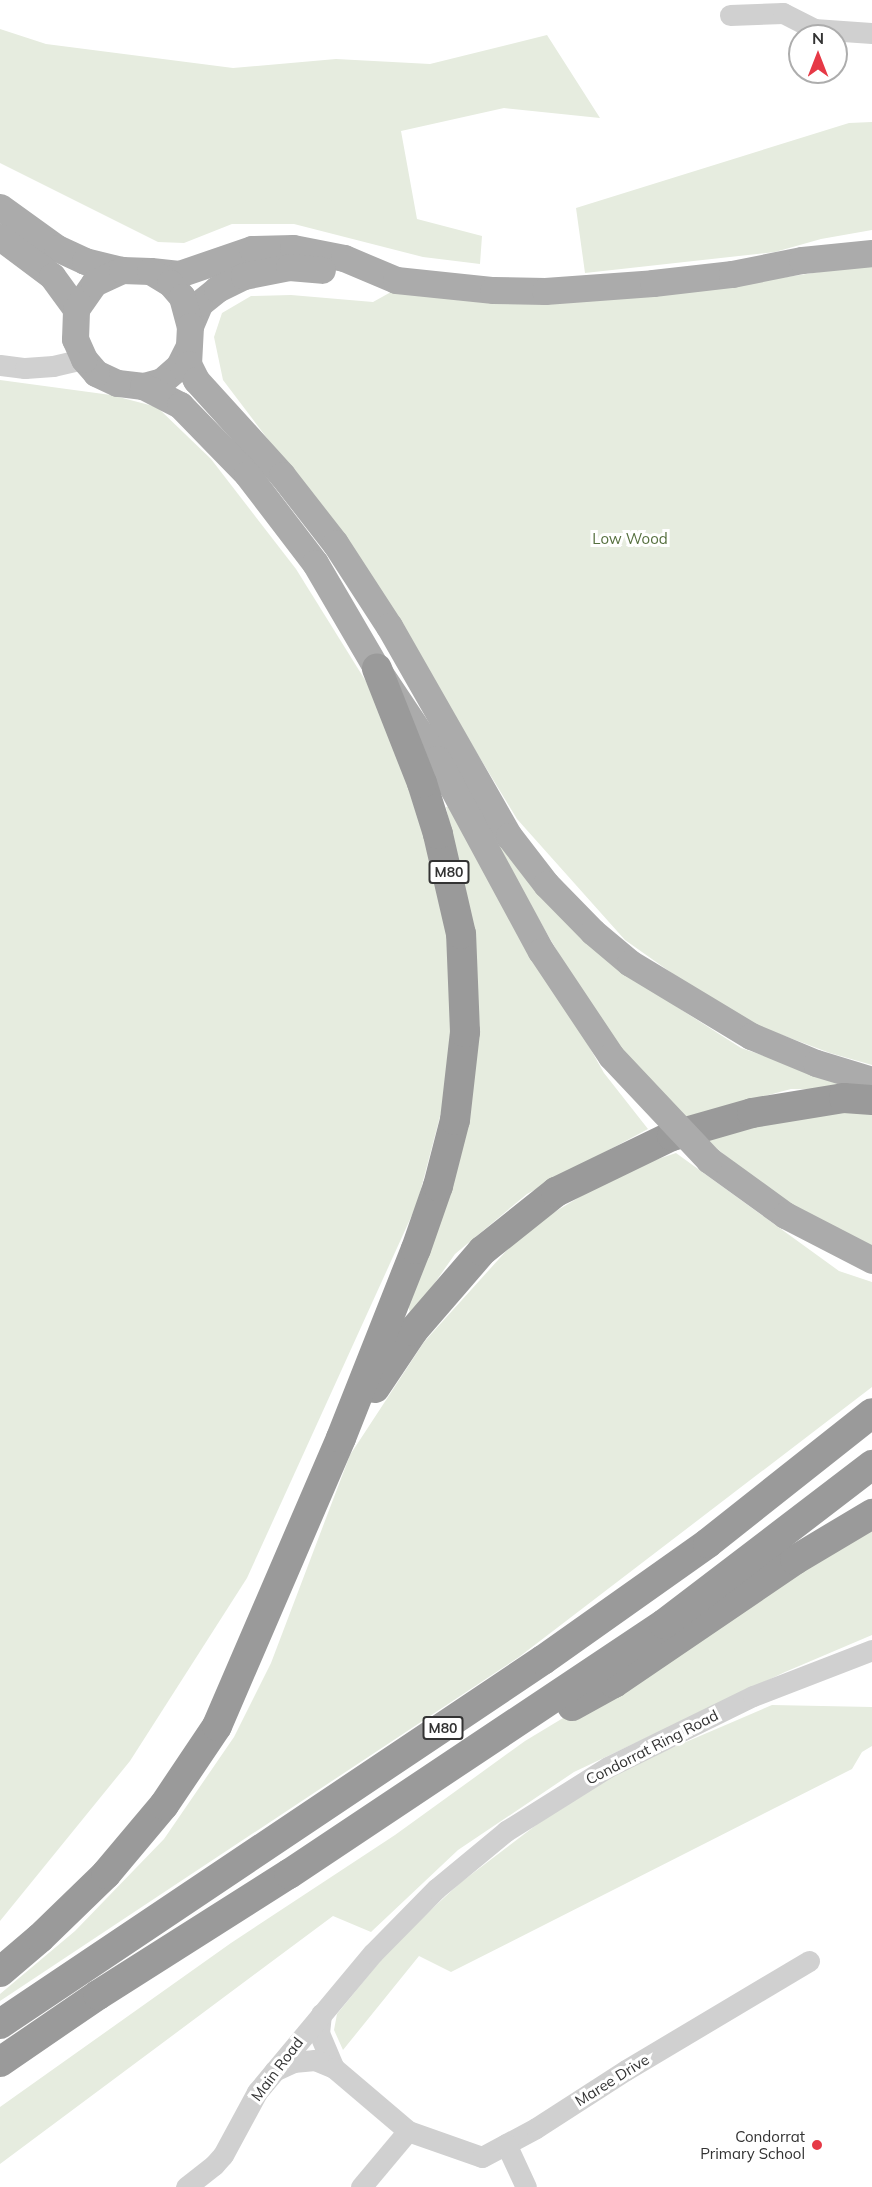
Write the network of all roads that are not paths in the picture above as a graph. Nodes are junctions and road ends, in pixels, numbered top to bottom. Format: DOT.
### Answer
graph roads {
  1 [pos="765,6"];
  2 [pos="730,15"];
  3 [pos="872,33"];
  4 [pos="0,207"];
  5 [pos="0,237"];
  6 [pos="872,253"];
  7 [pos="122,270"];
  8 [pos="150,271"];
  9 [pos="380,274"];
  10 [pos="76,309"];
  11 [pos="189,337"];
  12 [pos="84,359"];
  13 [pos="0,365"];
  14 [pos="143,387"];
  15 [pos="377,669"];
  16 [pos="872,1080"];
  17 [pos="872,1100"];
  18 [pos="872,1260"];
  19 [pos="872,1413"];
  20 [pos="341,1438"];
  21 [pos="872,1466"];
  22 [pos="872,1514"];
  23 [pos="872,1650"];
  24 [pos="398,1800"];
  25 [pos="373,1953"];
  26 [pos="809,1961"];
  27 [pos="0,1972"];
  28 [pos="321,2014"];
  29 [pos="0,2024"];
  30 [pos="0,2062"];
  31 [pos="334,2068"];
  32 [pos="272,2073"];
  33 [pos="408,2131"];
  34 [pos="506,2144"];
  35 [pos="186,2187"];
  36 [pos="361,2187"];
  37 [pos="526,2187"];
  1 -- 2 [label="street"];
  1 -- 3 [label="street"];
  4 -- 7 [label="main road"];
  5 -- 10 [label="main road"];
  6 -- 9 [label="main road"];
  7 -- 8 [label="main road"];
  7 -- 10 [label="main road"];
  8 -- 9 [label="main road"];
  8 -- 11 [label="main road"];
  9 -- 11 [label="main road"];
  10 -- 12 [label="main road"];
  11 -- 14 [label="main road"];
  11 -- 16 [label="main road"];
  12 -- 13 [label="street"];
  12 -- 14 [label="main road"];
  14 -- 15 [label="main road"];
  15 -- 18 [label="main road, bridge"];
  15 -- 20 [label="highway, M80"];
  17 -- 20 [label="highway, M80"];
  19 -- 29 [label="highway, M80"];
  20 -- 27 [label="highway, M80"];
  21 -- 24 [label="highway, M80"];
  22 -- 24 [label="highway, M80"];
  23 -- 25 [label="street, Condorrat Ring Road"];
  24 -- 30 [label="highway, M80"];
  25 -- 28 [label="street, Main Road"];
  26 -- 34 [label="street, Maree Drive"];
  28 -- 31 [label="street"];
  28 -- 32 [label="street, Main Road"];
  31 -- 32 [label="street, Maree Drive"];
  31 -- 33 [label="street, Maree Drive"];
  32 -- 35 [label="street, Main Road"];
  33 -- 34 [label="street, Maree Drive"];
  33 -- 36 [label="street"];
  34 -- 37 [label="street"];
}
